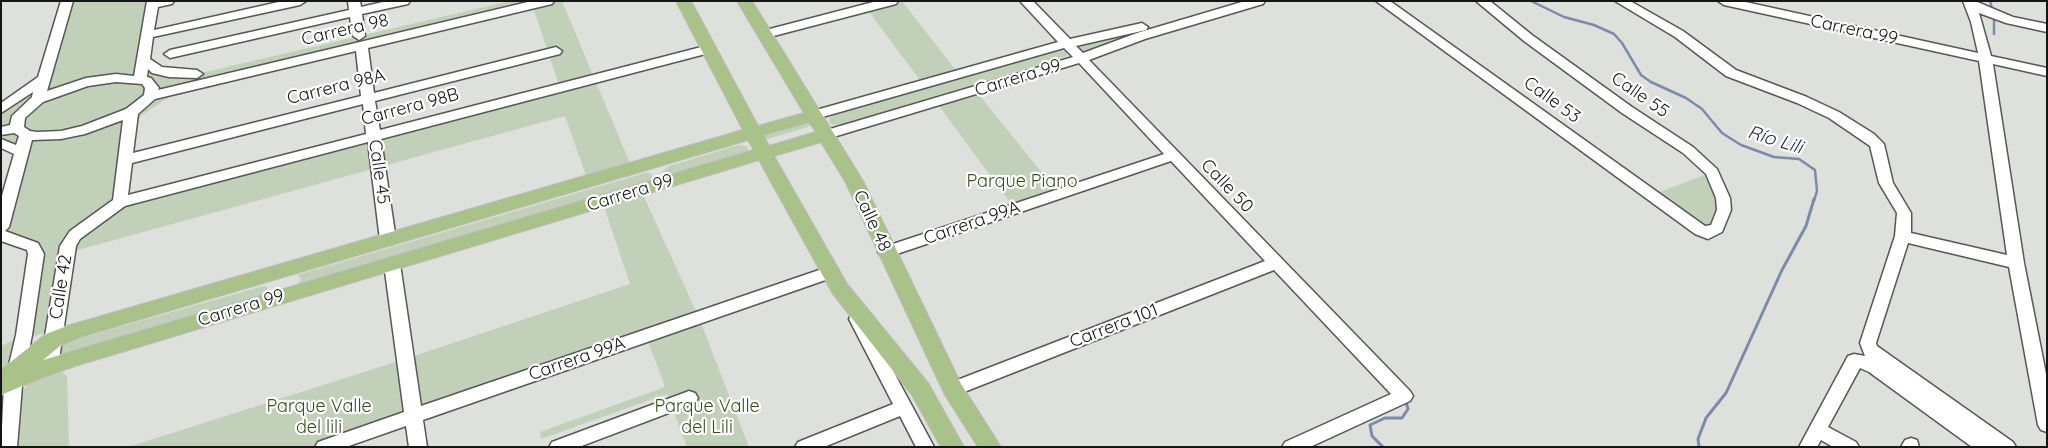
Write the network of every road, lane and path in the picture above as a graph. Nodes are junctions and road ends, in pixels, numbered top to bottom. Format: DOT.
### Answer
graph roads {
  1 [pos="67,1"];
  2 [pos="168,1"];
  3 [pos="300,1"];
  4 [pos="404,1"];
  5 [pos="510,1"];
  6 [pos="548,1"];
  7 [pos="683,1"];
  8 [pos="744,1"];
  9 [pos="892,1"];
  10 [pos="1026,1"];
  11 [pos="1230,1"];
  12 [pos="1259,1"];
  13 [pos="1382,1"];
  14 [pos="1482,1"];
  15 [pos="1620,1"];
  16 [pos="1724,1"];
  17 [pos="1757,1"];
  18 [pos="152,3"];
  19 [pos="1970,3"];
  20 [pos="355,7"];
  21 [pos="1784,8"];
  22 [pos="2010,20"];
  23 [pos="1977,22"];
  24 [pos="2047,28"];
  25 [pos="766,34"];
  26 [pos="147,35"];
  27 [pos="360,41"];
  28 [pos="1066,44"];
  29 [pos="709,49"];
  30 [pos="556,51"];
  31 [pos="170,54"];
  32 [pos="1984,54"];
  33 [pos="1080,59"];
  34 [pos="143,60"];
  35 [pos="2047,72"];
  36 [pos="44,78"];
  37 [pos="202,78"];
  38 [pos="147,87"];
  39 [pos="369,98"];
  40 [pos="38,100"];
  41 [pos="1,109"];
  42 [pos="131,112"];
  43 [pos="814,115"];
  44 [pos="1,120"];
  45 [pos="21,126"];
  46 [pos="1,131"];
  47 [pos="753,133"];
  48 [pos="825,135"];
  49 [pos="128,136"];
  50 [pos="374,136"];
  51 [pos="1,143"];
  52 [pos="21,152"];
  53 [pos="764,153"];
  54 [pos="1172,156"];
  55 [pos="125,160"];
  56 [pos="640,166"];
  57 [pos="648,188"];
  58 [pos="120,202"];
  59 [pos="1,227"];
  60 [pos="1700,230"];
  61 [pos="1,235"];
  62 [pos="1903,236"];
  63 [pos="388,240"];
  64 [pos="886,252"];
  65 [pos="1275,263"];
  66 [pos="2016,263"];
  67 [pos="392,264"];
  68 [pos="268,275"];
  69 [pos="836,281"];
  70 [pos="266,301"];
  71 [pos="53,340"];
  72 [pos="49,366"];
  73 [pos="8,380"];
  74 [pos="953,388"];
  75 [pos="688,398"];
  76 [pos="904,407"];
  77 [pos="414,416"];
  78 [pos="2047,425"];
  79 [pos="1817,430"];
  80 [pos="8,447"];
  81 [pos="324,447"];
  82 [pos="418,447"];
  83 [pos="558,447"];
  84 [pos="804,447"];
  85 [pos="925,447"];
  86 [pos="953,447"];
  87 [pos="990,447"];
  88 [pos="1291,447"];
  89 [pos="1808,447"];
  90 [pos="1850,447"];
  91 [pos="1986,447"];
  92 [pos="2007,447"];
  1 -- 36 [label="street"];
  2 -- 18 [label="street"];
  3 -- 26 [label="street"];
  4 -- 20 [label="street"];
  5 -- 27 [label="street, Carrera 98"];
  6 -- 27 [label="street, Carrera 98"];
  7 -- 29 [label="main road"];
  8 -- 25 [label="main road, Calle 48"];
  9 -- 25 [label="street"];
  10 -- 28 [label="street, Calle 50"];
  11 -- 28 [label="street, Carrera 99"];
  12 -- 33 [label="street, Carrera 99"];
  13 -- 60 [label="street, Calle 53"];
  14 -- 60 [label="street, Calle 55"];
  15 -- 62 [label="street"];
  16 -- 21 [label="street, Carrera 99"];
  17 -- 21 [label="street, Carrera 99"];
  18 -- 26 [label="street"];
  19 -- 22 [label="street"];
  19 -- 23 [label="street"];
  20 -- 27 [label="street, Calle 45"];
  20 -- 31 [label="street"];
  21 -- 32 [label="street, Carrera 99"];
  22 -- 23 [label="street"];
  22 -- 24 [label="street"];
  23 -- 32 [label="street"];
  25 -- 43 [label="main road, Calle 48"];
  26 -- 34 [label="street"];
  27 -- 37 [label="street, Carrera 98"];
  27 -- 39 [label="street, Calle 45"];
  28 -- 33 [label="street, Calle 50"];
  28 -- 43 [label="street, Carrera 99"];
  29 -- 47 [label="main road"];
  29 -- 50 [label="street, Carrera 98B"];
  30 -- 39 [label="street, Carrera 98A"];
  32 -- 35 [label="street, Carrera 99"];
  32 -- 66 [label="street"];
  33 -- 48 [label="street, Carrera 99"];
  33 -- 54 [label="street, Calle 50"];
  34 -- 37 [label="street"];
  34 -- 38 [label="street"];
  36 -- 40 [label="street"];
  36 -- 41 [label="street"];
  37 -- 38 [label="street, Carrera 98"];
  37 -- 49 [label="street"];
  38 -- 40 [label="street"];
  38 -- 42 [label="street"];
  39 -- 50 [label="street, Calle 45"];
  39 -- 55 [label="street, Carrera 98A"];
  40 -- 45 [label="street"];
  42 -- 45 [label="street"];
  42 -- 49 [label="street"];
  43 -- 47 [label="main road, Carrera 99"];
  43 -- 48 [label="main road, Calle 48"];
  44 -- 45 [label="street"];
  45 -- 46 [label="street"];
  45 -- 52 [label="street"];
  47 -- 53 [label="main road"];
  47 -- 56 [label="main road, Carrera 99"];
  48 -- 53 [label="main road, Carrera 99"];
  48 -- 64 [label="main road, Calle 48"];
  49 -- 55 [label="street"];
  50 -- 58 [label="street, Carrera 98B"];
  50 -- 63 [label="street, Calle 45"];
  51 -- 52 [label="street"];
  52 -- 59 [label="street"];
  53 -- 57 [label="main road, Carrera 99"];
  53 -- 69 [label="main road"];
  54 -- 64 [label="street, Carrera 99A"];
  54 -- 65 [label="street, Calle 50"];
  55 -- 58 [label="street"];
  56 -- 57 [label="main road"];
  56 -- 63 [label="main road, Carrera 99"];
  57 -- 67 [label="main road, Carrera 99"];
  58 -- 71 [label="street, Calle 42"];
  61 -- 73 [label="street, Calle 42"];
  62 -- 66 [label="street"];
  62 -- 92 [label="street"];
  63 -- 68 [label="main road, Carrera 99"];
  64 -- 74 [label="main road, Calle 48"];
  65 -- 74 [label="street, Carrera 101"];
  65 -- 88 [label="street, Calle 50"];
  66 -- 78 [label="street"];
  67 -- 70 [label="main road, Carrera 99"];
  67 -- 77 [label="street"];
  68 -- 70 [label="main road"];
  68 -- 71 [label="main road, Carrera 99"];
  69 -- 76 [label="street"];
  69 -- 77 [label="street, Carrera 99A"];
  69 -- 86 [label="main road"];
  70 -- 72 [label="main road, Carrera 99"];
  71 -- 72 [label="street, Calle 42"];
  71 -- 73 [label="main road, Carrera 99"];
  72 -- 73 [label="main road, Carrera 99"];
  73 -- 80 [label="street, Calle 42"];
  74 -- 87 [label="main road, Calle 48"];
  75 -- 83 [label="street"];
  76 -- 84 [label="street"];
  76 -- 85 [label="street"];
  77 -- 81 [label="street, Carrera 99A"];
  77 -- 82 [label="street"];
  79 -- 89 [label="street"];
  79 -- 90 [label="street"];
  79 -- 91 [label="street"];
}
